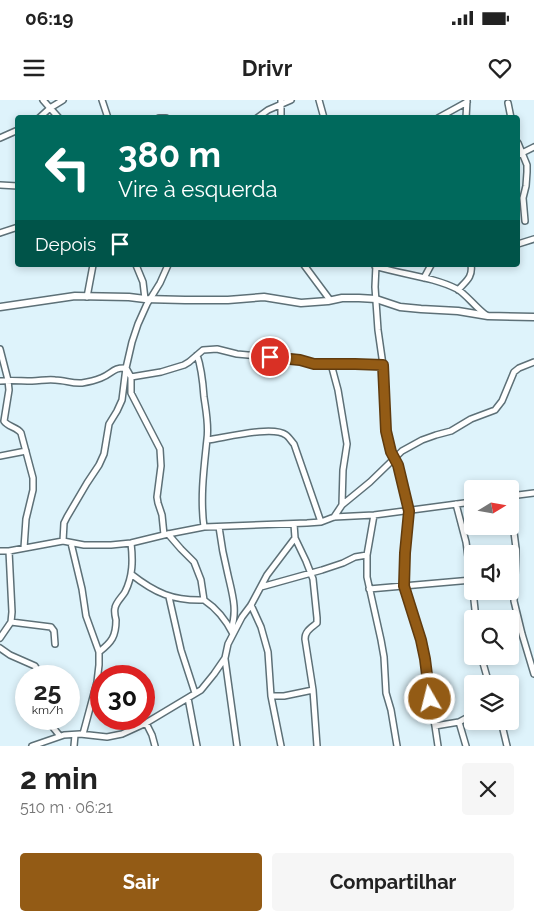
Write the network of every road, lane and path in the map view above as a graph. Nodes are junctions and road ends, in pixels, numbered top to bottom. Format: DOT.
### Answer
graph roads {
  1 [pos="43,100"];
  2 [pos="63,100"];
  3 [pos="102,100"];
  4 [pos="291,100"];
  5 [pos="319,100"];
  6 [pos="467,101"];
  7 [pos="281,102"];
  8 [pos="508,103"];
  9 [pos="50,108"];
  10 [pos="42,115"];
  11 [pos="57,115"];
  12 [pos="107,115"];
  13 [pos="261,115"];
  14 [pos="281,115"];
  15 [pos="323,115"];
  16 [pos="443,115"];
  17 [pos="466,115"];
  18 [pos="510,115"];
  19 [pos="15,131"];
  20 [pos="0,138"];
  21 [pos="534,147"];
  22 [pos="520,153"];
  23 [pos="0,185"];
  24 [pos="15,186"];
  25 [pos="525,221"];
  26 [pos="15,228"];
  27 [pos="0,233"];
  28 [pos="534,239"];
  29 [pos="520,243"];
  30 [pos="93,267"];
  31 [pos="137,267"];
  32 [pos="167,267"];
  33 [pos="305,267"];
  34 [pos="375,267"];
  35 [pos="379,267"];
  36 [pos="430,267"];
  37 [pos="471,267"];
  38 [pos="424,278"];
  39 [pos="458,290"];
  40 [pos="87,297"];
  41 [pos="148,299"];
  42 [pos="376,299"];
  43 [pos="330,300"];
  44 [pos="0,307"];
  45 [pos="488,316"];
  46 [pos="534,317"];
  47 [pos="0,349"];
  48 [pos="197,355"];
  49 [pos="534,362"];
  50 [pos="331,364"];
  51 [pos="383,365"];
  52 [pos="126,368"];
  53 [pos="131,377"];
  54 [pos="8,380"];
  55 [pos="0,381"];
  56 [pos="207,440"];
  57 [pos="26,451"];
  58 [pos="0,456"];
  59 [pos="395,458"];
  60 [pos="534,493"];
  61 [pos="519,495"];
  62 [pos="464,503"];
  63 [pos="456,504"];
  64 [pos="342,505"];
  65 [pos="409,511"];
  66 [pos="374,515"];
  67 [pos="334,517"];
  68 [pos="321,522"];
  69 [pos="294,524"];
  70 [pos="204,527"];
  71 [pos="219,527"];
  72 [pos="166,534"];
  73 [pos="295,538"];
  74 [pos="63,542"];
  75 [pos="131,542"];
  76 [pos="71,543"];
  77 [pos="466,545"];
  78 [pos="24,548"];
  79 [pos="0,551"];
  80 [pos="9,551"];
  81 [pos="367,556"];
  82 [pos="311,572"];
  83 [pos="131,574"];
  84 [pos="464,583"];
  85 [pos="404,586"];
  86 [pos="261,587"];
  87 [pos="369,589"];
  88 [pos="169,596"];
  89 [pos="204,600"];
  90 [pos="514,600"];
  91 [pos="251,605"];
  92 [pos="11,622"];
  93 [pos="232,632"];
  94 [pos="0,638"];
  95 [pos="55,644"];
  96 [pos="0,648"];
  97 [pos="99,652"];
  98 [pos="225,658"];
  99 [pos="33,665"];
  100 [pos="534,674"];
  101 [pos="313,690"];
  102 [pos="195,694"];
  103 [pos="271,696"];
  104 [pos="188,698"];
  105 [pos="155,717"];
  106 [pos="464,719"];
  107 [pos="459,722"];
  108 [pos="435,726"];
  109 [pos="55,730"];
  110 [pos="129,730"];
  111 [pos="150,730"];
  112 [pos="503,730"];
  113 [pos="83,734"];
  114 [pos="75,735"];
  115 [pos="60,736"];
  116 [pos="32,746"];
  117 [pos="74,746"];
  118 [pos="155,746"];
  119 [pos="197,746"];
  120 [pos="237,746"];
  121 [pos="281,746"];
  122 [pos="317,746"];
  123 [pos="397,746"];
  124 [pos="438,746"];
  125 [pos="466,746"];
  126 [pos="507,746"];
  1 -- 9 [label="street"];
  2 -- 9 [label="street"];
  3 -- 12 [label="street"];
  4 -- 7 [label="street"];
  5 -- 15 [label="street"];
  6 -- 16 [label="street"];
  6 -- 17 [label="street"];
  7 -- 13 [label="street"];
  7 -- 14 [label="street"];
  8 -- 18 [label="street"];
  9 -- 10 [label="street"];
  9 -- 11 [label="street"];
  19 -- 20 [label="street"];
  21 -- 22 [label="street"];
  22 -- 25 [label="street"];
  23 -- 24 [label="street"];
  26 -- 27 [label="street"];
  28 -- 29 [label="street"];
  30 -- 40 [label="street"];
  31 -- 41 [label="street"];
  32 -- 41 [label="street"];
  33 -- 43 [label="street"];
  34 -- 42 [label="street"];
  35 -- 38 [label="street"];
  36 -- 38 [label="street"];
  37 -- 39 [label="street"];
  38 -- 39 [label="street"];
  39 -- 45 [label="street"];
  40 -- 41 [label="street"];
  40 -- 44 [label="street"];
  41 -- 43 [label="street"];
  41 -- 52 [label="street"];
  42 -- 43 [label="street"];
  42 -- 45 [label="street"];
  42 -- 51 [label="street"];
  45 -- 46 [label="street"];
  47 -- 54 [label="street"];
  48 -- 50 [label="street"];
  48 -- 53 [label="street"];
  48 -- 56 [label="street"];
  49 -- 59 [label="street"];
  50 -- 51 [label="street"];
  50 -- 64 [label="street"];
  51 -- 59 [label="street"];
  52 -- 53 [label="street"];
  52 -- 54 [label="street"];
  52 -- 74 [label="street"];
  53 -- 72 [label="street"];
  54 -- 55 [label="street"];
  54 -- 57 [label="street"];
  56 -- 68 [label="street"];
  56 -- 70 [label="street"];
  57 -- 58 [label="street"];
  57 -- 78 [label="street"];
  59 -- 64 [label="street"];
  59 -- 65 [label="street"];
  60 -- 61 [label="street"];
  62 -- 63 [label="street"];
  63 -- 65 [label="street"];
  63 -- 77 [label="street"];
  64 -- 67 [label="street"];
  65 -- 66 [label="street"];
  65 -- 85 [label="street"];
  66 -- 67 [label="street"];
  66 -- 81 [label="street"];
  67 -- 68 [label="street"];
  68 -- 69 [label="street"];
  69 -- 71 [label="street"];
  69 -- 73 [label="street"];
  70 -- 71 [label="street"];
  70 -- 72 [label="street"];
  71 -- 93 [label="street"];
  72 -- 75 [label="street"];
  72 -- 89 [label="street"];
  73 -- 82 [label="street"];
  73 -- 86 [label="street"];
  74 -- 76 [label="street"];
  74 -- 78 [label="street"];
  75 -- 76 [label="street"];
  75 -- 83 [label="street"];
  76 -- 97 [label="street"];
  78 -- 80 [label="street"];
  79 -- 80 [label="street"];
  80 -- 92 [label="street"];
  81 -- 82 [label="street"];
  81 -- 87 [label="street"];
  82 -- 86 [label="street"];
  82 -- 101 [label="street"];
  83 -- 88 [label="street"];
  83 -- 97 [label="street"];
  84 -- 85 [label="street"];
  85 -- 87 [label="street"];
  85 -- 108 [label="street"];
  86 -- 91 [label="street"];
  87 -- 123 [label="street"];
  88 -- 89 [label="street"];
  88 -- 102 [label="street"];
  89 -- 93 [label="street"];
  90 -- 100 [label="street"];
  91 -- 93 [label="street"];
  91 -- 103 [label="street"];
  92 -- 94 [label="street"];
  92 -- 95 [label="street"];
  93 -- 98 [label="street"];
  96 -- 99 [label="street"];
  97 -- 113 [label="street"];
  98 -- 102 [label="street"];
  98 -- 120 [label="street"];
  101 -- 103 [label="street"];
  101 -- 122 [label="street"];
  102 -- 104 [label="street"];
  103 -- 121 [label="street"];
  104 -- 105 [label="street"];
  104 -- 119 [label="street"];
  106 -- 107 [label="street"];
  107 -- 108 [label="street"];
  107 -- 125 [label="street"];
  108 -- 124 [label="street"];
  109 -- 115 [label="street"];
  110 -- 113 [label="street"];
  111 -- 118 [label="street"];
  112 -- 126 [label="street"];
  113 -- 114 [label="street"];
  114 -- 115 [label="street"];
  114 -- 117 [label="street"];
  115 -- 116 [label="street"];
}
